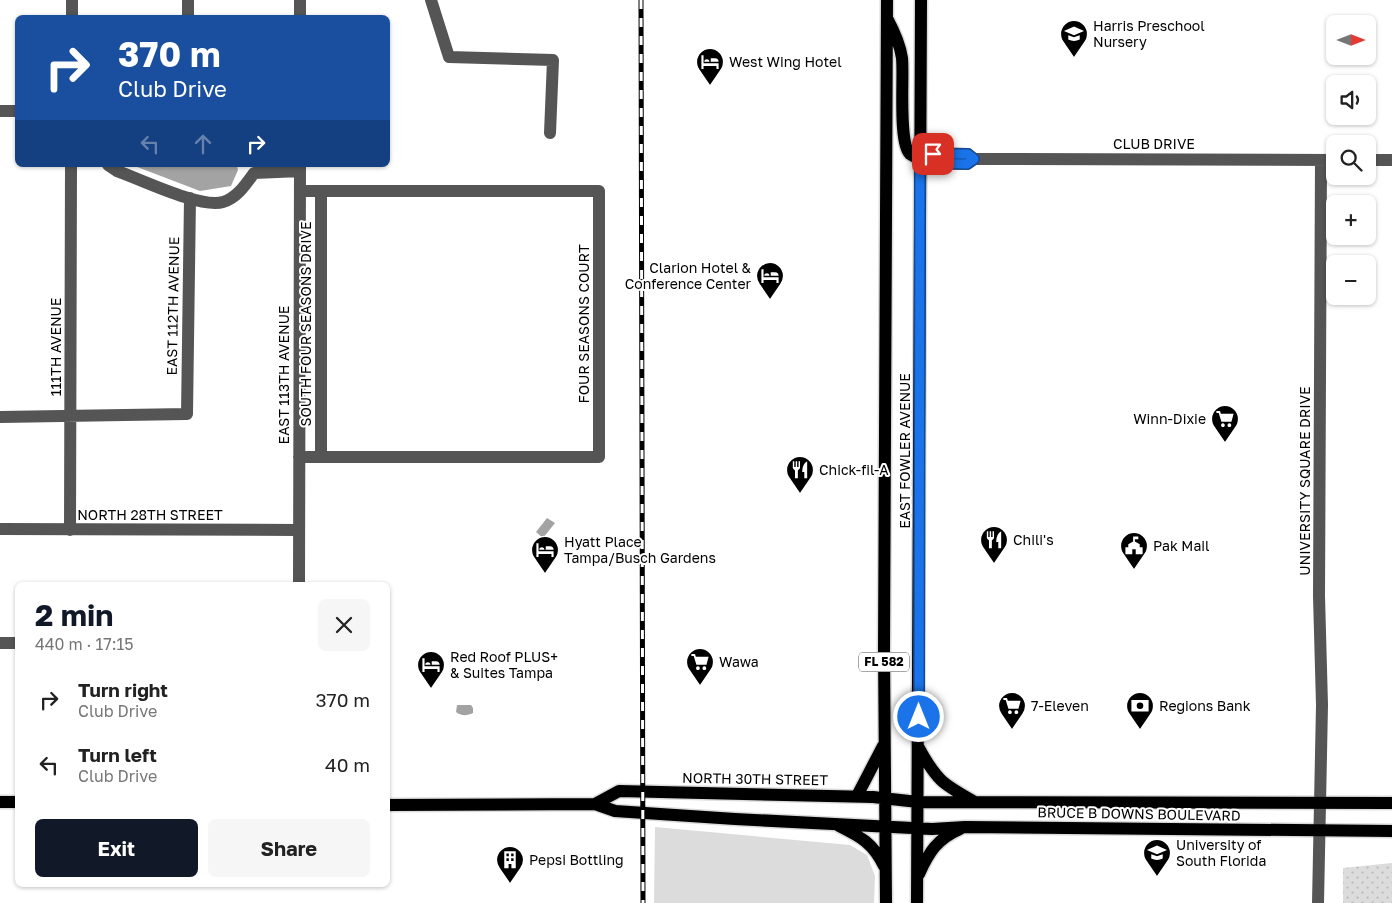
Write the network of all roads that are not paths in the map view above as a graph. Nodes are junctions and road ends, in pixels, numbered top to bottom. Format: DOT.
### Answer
graph roads {
  1 [pos="72,0"];
  2 [pos="188,0"];
  3 [pos="300,0"];
  4 [pos="431,0"];
  5 [pos="886,0"];
  6 [pos="921,0"];
  7 [pos="72,15"];
  8 [pos="188,15"];
  9 [pos="300,15"];
  10 [pos="886,16"];
  11 [pos="0,111"];
  12 [pos="15,111"];
  13 [pos="550,133"];
  14 [pos="920,159"];
  15 [pos="1321,160"];
  16 [pos="1326,160"];
  17 [pos="1376,160"];
  18 [pos="1392,160"];
  19 [pos="71,167"];
  20 [pos="111,167"];
  21 [pos="300,168"];
  22 [pos="253,169"];
  23 [pos="300,191"];
  24 [pos="321,191"];
  25 [pos="190,198"];
  26 [pos="71,415"];
  27 [pos="0,417"];
  28 [pos="299,457"];
  29 [pos="321,457"];
  30 [pos="0,530"];
  31 [pos="70,530"];
  32 [pos="299,530"];
  33 [pos="299,582"];
  34 [pos="0,643"];
  35 [pos="15,643"];
  36 [pos="885,741"];
  37 [pos="918,746"];
  38 [pos="857,796"];
  39 [pos="885,798"];
  40 [pos="0,802"];
  41 [pos="15,802"];
  42 [pos="918,802"];
  43 [pos="976,802"];
  44 [pos="1320,803"];
  45 [pos="1392,803"];
  46 [pos="595,804"];
  47 [pos="390,805"];
  48 [pos="834,824"];
  49 [pos="886,826"];
  50 [pos="965,827"];
  51 [pos="918,828"];
  52 [pos="1319,831"];
  53 [pos="1392,831"];
  54 [pos="886,869"];
  55 [pos="917,878"];
  56 [pos="886,903"];
  57 [pos="917,903"];
  58 [pos="1318,903"];
  1 -- 7 [label="street"];
  2 -- 8 [label="street"];
  3 -- 9 [label="street"];
  4 -- 13 [label="street"];
  5 -- 10 [label="main road, EAST FOWLER AVENUE / FL 582"];
  6 -- 14 [label="main road, EAST FOWLER AVENUE / FL 582"];
  10 -- 14 [label="main road"];
  10 -- 36 [label="main road, EAST FOWLER AVENUE / FL 582"];
  11 -- 12 [label="street"];
  14 -- 15 [label="street, CLUB DRIVE"];
  14 -- 37 [label="main road, EAST FOWLER AVENUE / FL 582"];
  15 -- 16 [label="street, CLUB DRIVE"];
  15 -- 44 [label="street, UNIVERSITY SQUARE DRIVE"];
  17 -- 18 [label="street"];
  19 -- 26 [label="street, 111TH AVENUE"];
  20 -- 25 [label="street"];
  21 -- 22 [label="street"];
  21 -- 23 [label="street, EAST 113TH AVENUE"];
  22 -- 25 [label="street"];
  23 -- 24 [label="street, FOUR SEASONS COURT"];
  23 -- 28 [label="street, EAST 113TH AVENUE"];
  24 -- 29 [label="street, SOUTH FOUR SEASONS DRIVE"];
  24 -- 29 [label="street, FOUR SEASONS COURT"];
  25 -- 26 [label="street, EAST 112TH AVENUE"];
  26 -- 27 [label="street"];
  26 -- 31 [label="street, 111TH AVENUE"];
  28 -- 29 [label="street, FOUR SEASONS COURT"];
  28 -- 32 [label="street, EAST 113TH AVENUE"];
  30 -- 31 [label="street, NORTH 28TH STREET"];
  31 -- 32 [label="street, NORTH 28TH STREET"];
  32 -- 33 [label="street, EAST 113TH AVENUE"];
  34 -- 35 [label="street"];
  36 -- 38 [label="main road"];
  36 -- 39 [label="main road, EAST FOWLER AVENUE / FL 582"];
  37 -- 42 [label="main road, EAST FOWLER AVENUE / FL 582"];
  37 -- 43 [label="main road"];
  38 -- 39 [label="main road, NORTH 30TH STREET"];
  38 -- 46 [label="main road, NORTH 30TH STREET"];
  39 -- 42 [label="main road, NORTH 30TH STREET"];
  39 -- 49 [label="main road, EAST FOWLER AVENUE / FL 582"];
  40 -- 41 [label="main road"];
  42 -- 43 [label="main road, BRUCE B DOWNS BOULEVARD"];
  42 -- 51 [label="main road, EAST FOWLER AVENUE / FL 582"];
  43 -- 44 [label="main road, BRUCE B DOWNS BOULEVARD"];
  44 -- 45 [label="main road, BRUCE B DOWNS BOULEVARD"];
  44 -- 52 [label="street, UNIVERSITY SQUARE DRIVE"];
  46 -- 47 [label="main road, NORTH 30TH STREET"];
  46 -- 48 [label="main road, NORTH 30TH STREET"];
  48 -- 49 [label="main road, NORTH 30TH STREET"];
  48 -- 54 [label="main road"];
  49 -- 51 [label="main road, BRUCE B DOWNS BOULEVARD"];
  49 -- 54 [label="main road, EAST FOWLER AVENUE / FL 582"];
  50 -- 51 [label="main road, BRUCE B DOWNS BOULEVARD"];
  50 -- 52 [label="main road, BRUCE B DOWNS BOULEVARD"];
  50 -- 55 [label="main road"];
  51 -- 55 [label="main road, EAST FOWLER AVENUE / FL 582"];
  52 -- 53 [label="main road, BRUCE B DOWNS BOULEVARD"];
  52 -- 58 [label="street, UNIVERSITY SQUARE DRIVE"];
  54 -- 56 [label="main road, EAST FOWLER AVENUE / FL 582"];
  55 -- 57 [label="main road, EAST FOWLER AVENUE / FL 582"];
}
